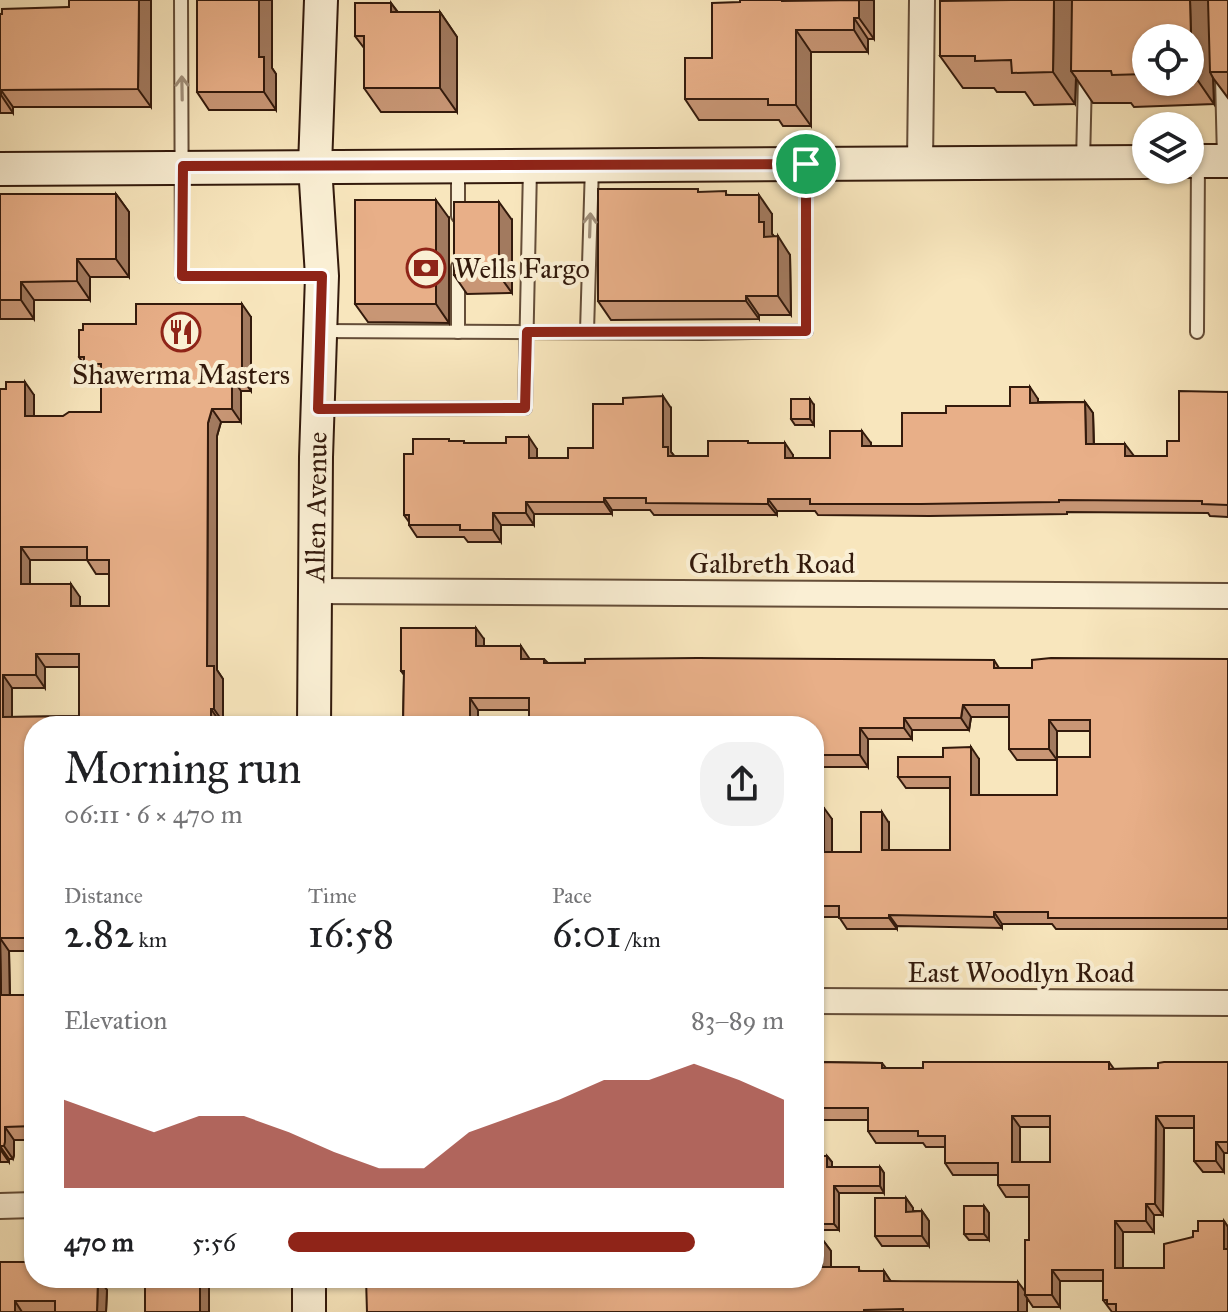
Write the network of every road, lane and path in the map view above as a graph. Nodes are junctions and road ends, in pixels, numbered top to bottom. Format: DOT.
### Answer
graph roads {
  1 [pos="181,0"];
  2 [pos="321,0"];
  3 [pos="922,0"];
  4 [pos="1222,59"];
  5 [pos="1085,60"];
  6 [pos="1210,161"];
  7 [pos="920,162"];
  8 [pos="1083,162"];
  9 [pos="1132,162"];
  10 [pos="806,164"];
  11 [pos="458,165"];
  12 [pos="530,165"];
  13 [pos="592,165"];
  14 [pos="183,166"];
  15 [pos="315,166"];
  16 [pos="0,169"];
  17 [pos="458,225"];
  18 [pos="458,256"];
  19 [pos="322,276"];
  20 [pos="321,331"];
  21 [pos="587,331"];
  22 [pos="458,332"];
  23 [pos="527,332"];
  24 [pos="1197,332"];
  25 [pos="318,409"];
  26 [pos="315,591"];
  27 [pos="1228,596"];
  28 [pos="314,716"];
  29 [pos="824,1001"];
  30 [pos="1228,1003"];
  31 [pos="24,1205"];
  32 [pos="0,1206"];
  33 [pos="309,1288"];
  34 [pos="309,1312"];
  14 -- 1 [label="lane, one-way"];
  2 -- 15 [label="main road, Allen Avenue"];
  3 -- 7 [label="street"];
  4 -- 6 [label="lane"];
  5 -- 8 [label="lane"];
  6 -- 24 [label="lane"];
  7 -- 8 [label="main road"];
  7 -- 10 [label="main road"];
  8 -- 9 [label="main road"];
  10 -- 13 [label="main road"];
  10 -- 21 [label="lane"];
  11 -- 12 [label="main road"];
  11 -- 15 [label="main road"];
  11 -- 17 [label="lane"];
  12 -- 13 [label="main road"];
  12 -- 23 [label="lane"];
  21 -- 13 [label="lane, one-way"];
  14 -- 15 [label="main road"];
  14 -- 16 [label="main road"];
  14 -- 19 [label="lane"];
  15 -- 19 [label="main road, Allen Avenue"];
  18 -- 22 [label="lane"];
  19 -- 20 [label="main road, Allen Avenue"];
  20 -- 22 [label="lane"];
  20 -- 25 [label="main road, Allen Avenue"];
  21 -- 23 [label="lane"];
  22 -- 23 [label="lane"];
  23 -- 25 [label="lane"];
  25 -- 26 [label="main road, Allen Avenue"];
  26 -- 27 [label="street, Galbreth Road"];
  26 -- 28 [label="main road, Allen Avenue"];
  29 -- 30 [label="street, East Woodlyn Road"];
  31 -- 32 [label="street"];
  33 -- 34 [label="main road"];
}
